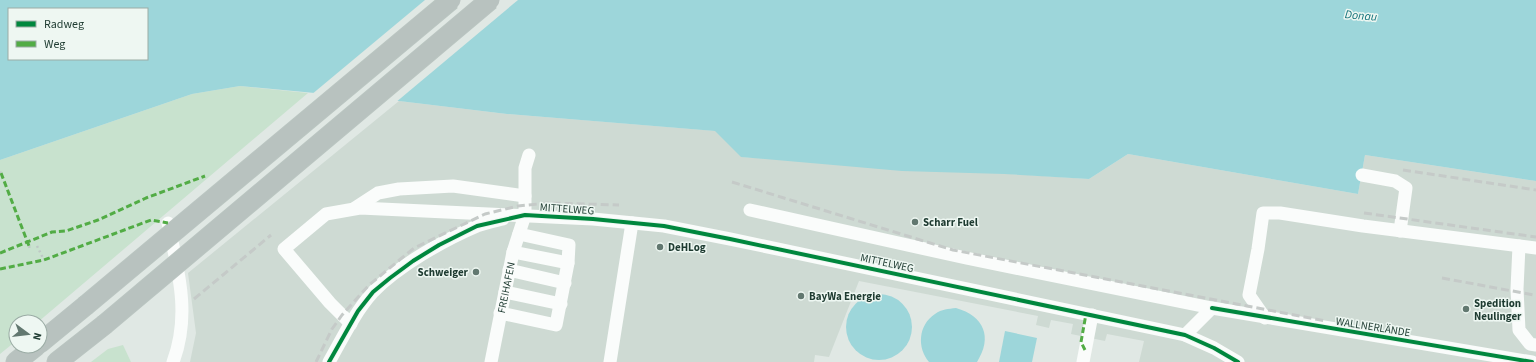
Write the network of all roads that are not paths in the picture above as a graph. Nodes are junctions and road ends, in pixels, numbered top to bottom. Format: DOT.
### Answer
graph roads {
  1 [pos="451,0"];
  2 [pos="490,0"];
  3 [pos="529,155"];
  4 [pos="1362,175"];
  5 [pos="525,196"];
  6 [pos="354,209"];
  7 [pos="750,210"];
  8 [pos="525,215"];
  9 [pos="168,223"];
  10 [pos="632,223"];
  11 [pos="1400,231"];
  12 [pos="518,234"];
  13 [pos="1519,246"];
  14 [pos="1536,248"];
  15 [pos="513,252"];
  16 [pos="568,263"];
  17 [pos="509,270"];
  18 [pos="565,283"];
  19 [pos="505,292"];
  20 [pos="561,304"];
  21 [pos="1212,308"];
  22 [pos="500,313"];
  23 [pos="1092,315"];
  24 [pos="1265,318"];
  25 [pos="351,324"];
  26 [pos="1185,335"];
  27 [pos="48,336"];
  28 [pos="1536,345"];
  29 [pos="26,354"];
  30 [pos="16,362"];
  31 [pos="57,362"];
  32 [pos="173,362"];
  33 [pos="328,362"];
  34 [pos="491,362"];
  35 [pos="610,362"];
  36 [pos="1083,362"];
  37 [pos="1238,362"];
  38 [pos="1532,362"];
  1 -- 27 [label="highway, bridge"];
  2 -- 31 [label="highway, bridge"];
  3 -- 5 [label="street"];
  4 -- 11 [label="street"];
  5 -- 6 [label="street"];
  5 -- 8 [label="street"];
  6 -- 8 [label="street"];
  6 -- 25 [label="street"];
  7 -- 21 [label="street, WALLNERLÄNDE"];
  8 -- 10 [label="street, MITTELWEG"];
  8 -- 12 [label="street, FREIHAFEN"];
  8 -- 25 [label="street"];
  9 -- 32 [label="street"];
  10 -- 23 [label="street, MITTELWEG"];
  10 -- 35 [label="street"];
  11 -- 13 [label="street"];
  11 -- 24 [label="street"];
  12 -- 15 [label="street, FREIHAFEN"];
  12 -- 16 [label="street"];
  13 -- 14 [label="street"];
  13 -- 28 [label="street"];
  15 -- 16 [label="street"];
  15 -- 17 [label="street, FREIHAFEN"];
  16 -- 18 [label="street"];
  17 -- 18 [label="street"];
  17 -- 19 [label="street, FREIHAFEN"];
  18 -- 20 [label="street"];
  19 -- 20 [label="street"];
  19 -- 22 [label="street, FREIHAFEN"];
  20 -- 22 [label="street"];
  21 -- 24 [label="street, WALLNERLÄNDE"];
  21 -- 26 [label="street"];
  22 -- 34 [label="street, FREIHAFEN"];
  23 -- 26 [label="street, MITTELWEG"];
  23 -- 36 [label="street"];
  24 -- 38 [label="street, WALLNERLÄNDE"];
  25 -- 33 [label="street"];
  26 -- 37 [label="street, MITTELWEG"];
  29 -- 30 [label="highway"];
}
